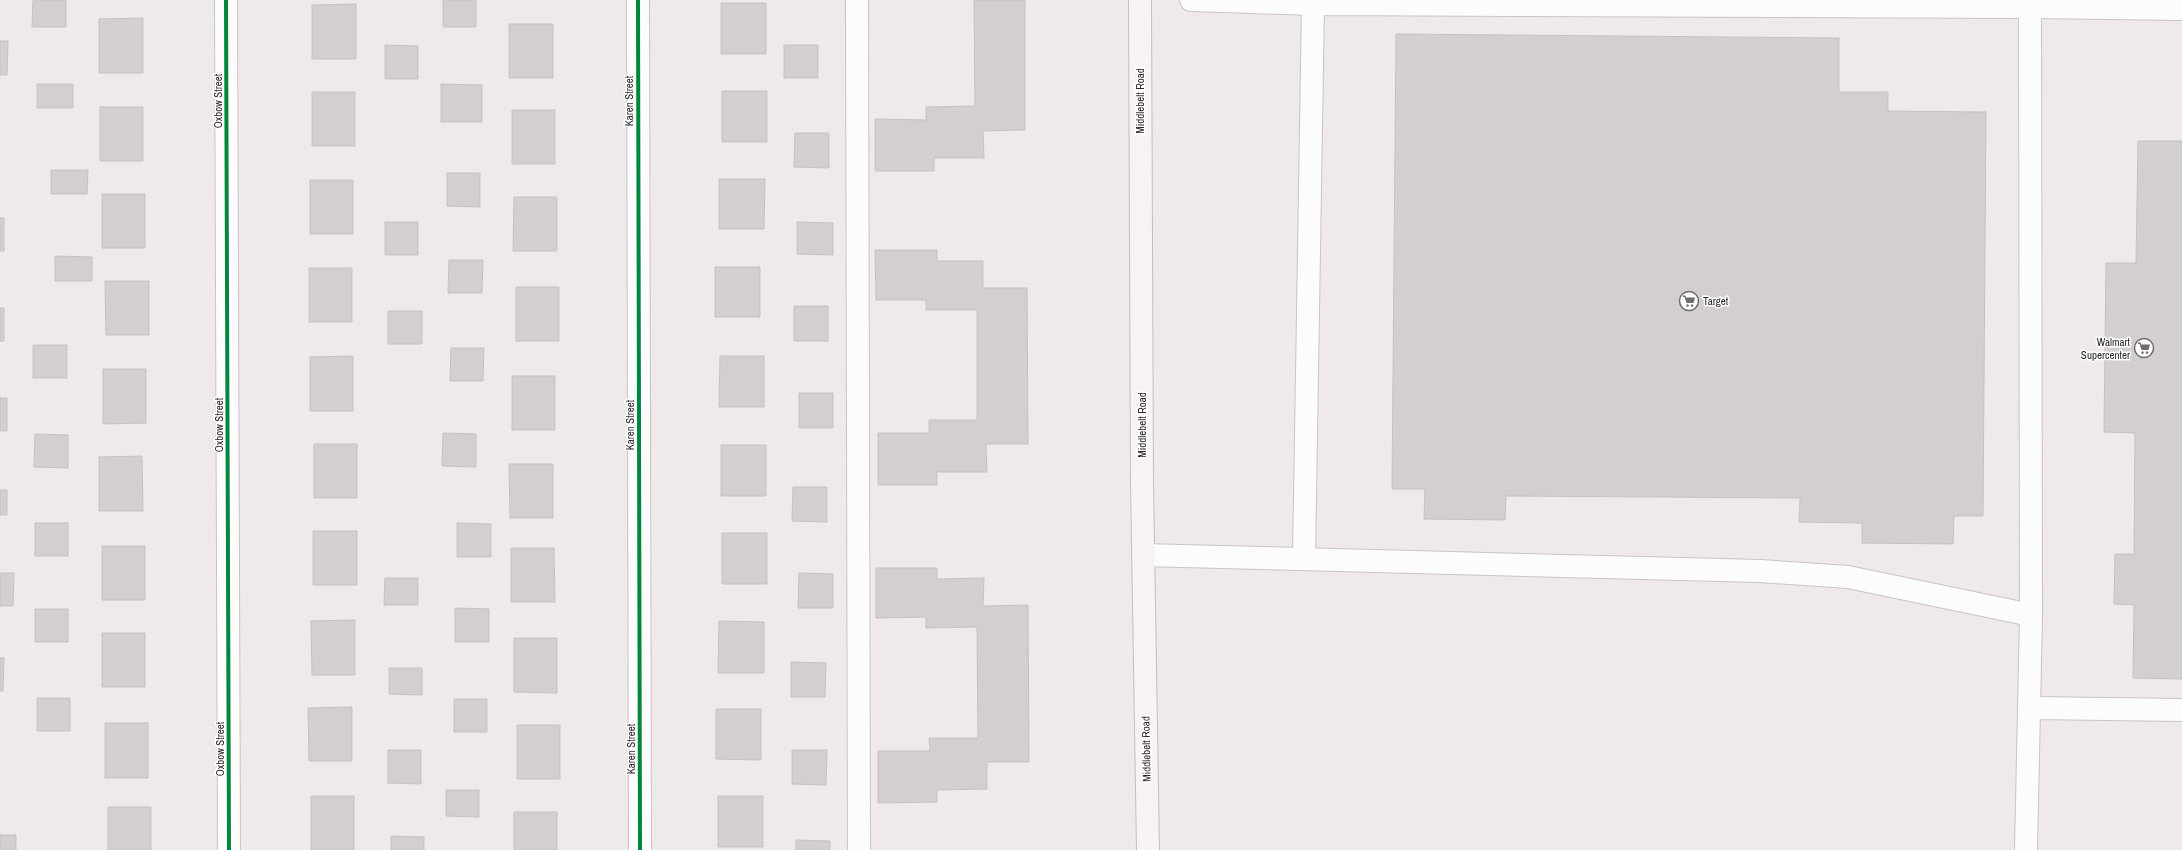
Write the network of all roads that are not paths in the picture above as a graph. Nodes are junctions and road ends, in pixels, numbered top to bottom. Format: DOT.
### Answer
graph roads {
  1 [pos="226,0"];
  2 [pos="638,0"];
  3 [pos="857,0"];
  4 [pos="1140,0"];
  5 [pos="1191,0"];
  6 [pos="1313,4"];
  7 [pos="2030,7"];
  8 [pos="2182,9"];
  9 [pos="1143,555"];
  10 [pos="1304,559"];
  11 [pos="2031,615"];
  12 [pos="2029,708"];
  13 [pos="2182,710"];
  14 [pos="229,850"];
  15 [pos="640,850"];
  16 [pos="859,850"];
  17 [pos="1148,850"];
  18 [pos="2026,850"];
  1 -- 14 [label="street, Oxbow Street"];
  2 -- 15 [label="street, Karen Street"];
  3 -- 16 [label="street"];
  4 -- 9 [label="main road, Middlebelt Road"];
  5 -- 6 [label="street"];
  6 -- 7 [label="street"];
  6 -- 10 [label="street"];
  7 -- 8 [label="street"];
  7 -- 11 [label="street"];
  9 -- 10 [label="street"];
  9 -- 17 [label="main road, Middlebelt Road"];
  10 -- 11 [label="street"];
  11 -- 12 [label="street"];
  12 -- 13 [label="street"];
  12 -- 18 [label="street"];
}
